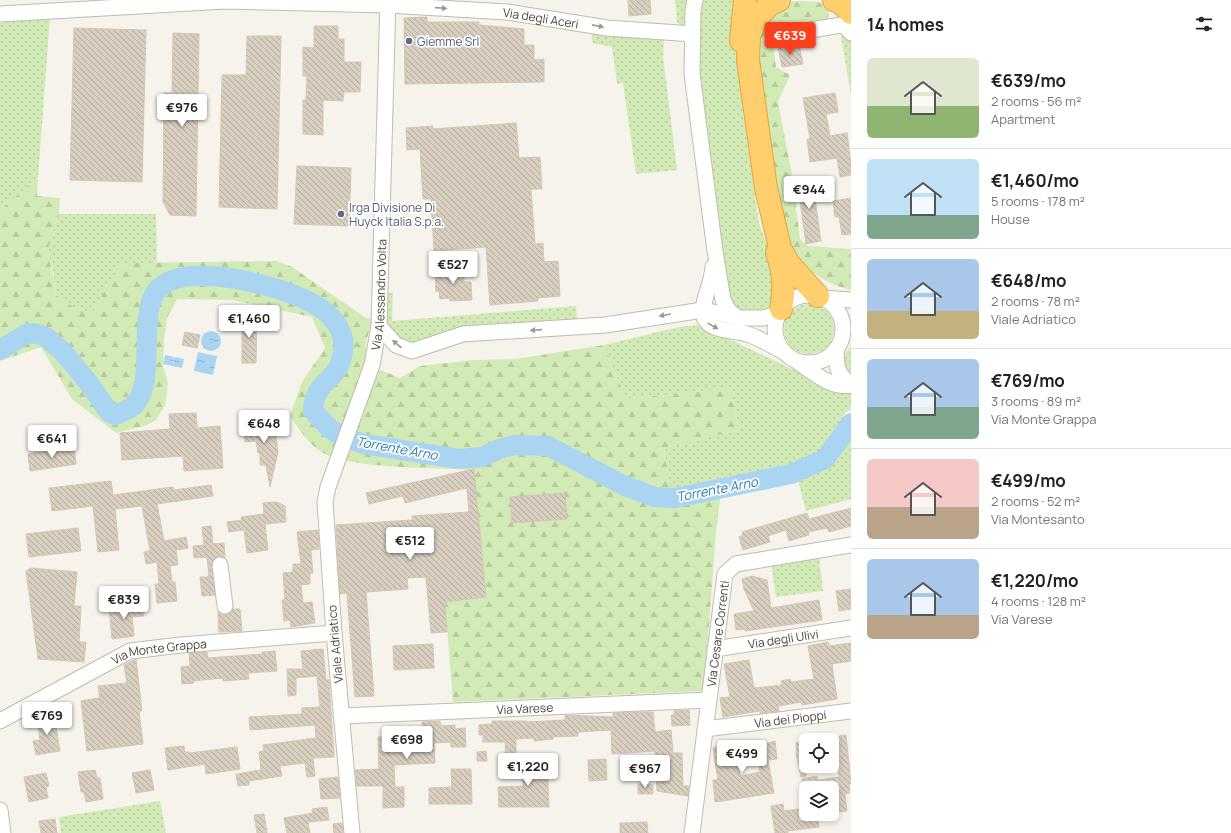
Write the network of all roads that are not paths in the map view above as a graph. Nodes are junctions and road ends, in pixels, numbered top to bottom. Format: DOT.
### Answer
graph roads {
  1 [pos="695,0"];
  2 [pos="745,0"];
  3 [pos="779,0"];
  4 [pos="834,0"];
  5 [pos="388,3"];
  6 [pos="25,6"];
  7 [pos="851,13"];
  8 [pos="0,14"];
  9 [pos="793,33"];
  10 [pos="851,33"];
  11 [pos="693,34"];
  12 [pos="715,250"];
  13 [pos="821,297"];
  14 [pos="851,300"];
  15 [pos="703,310"];
  16 [pos="780,311"];
  17 [pos="733,316"];
  18 [pos="379,326"];
  19 [pos="842,343"];
  20 [pos="788,355"];
  21 [pos="851,385"];
  22 [pos="338,456"];
  23 [pos="851,545"];
  24 [pos="220,565"];
  25 [pos="225,606"];
  26 [pos="851,628"];
  27 [pos="334,633"];
  28 [pos="715,649"];
  29 [pos="709,700"];
  30 [pos="851,711"];
  31 [pos="341,716"];
  32 [pos="0,721"];
  33 [pos="705,729"];
  34 [pos="0,810"];
  35 [pos="3,833"];
  36 [pos="352,833"];
  37 [pos="692,833"];
  1 -- 11 [label="street"];
  2 -- 16 [label="highway"];
  3 -- 13 [label="highway"];
  4 -- 7 [label="highway"];
  5 -- 6 [label="street, Via degli Aceri"];
  5 -- 11 [label="street, Via degli Aceri, one-way"];
  5 -- 18 [label="street, Via Alessandro Volta"];
  6 -- 8 [label="street, Via degli Aceri"];
  9 -- 10 [label="street"];
  11 -- 12 [label="street"];
  12 -- 15 [label="street"];
  12 -- 17 [label="street"];
  13 -- 14 [label="street"];
  13 -- 16 [label="street"];
  13 -- 19 [label="street"];
  15 -- 17 [label="street"];
  15 -- 18 [label="street, one-way"];
  15 -- 20 [label="street, one-way"];
  16 -- 17 [label="street"];
  16 -- 20 [label="street"];
  18 -- 22 [label="street, Via Alessandro Volta"];
  19 -- 20 [label="street"];
  19 -- 21 [label="street"];
  20 -- 21 [label="street"];
  22 -- 27 [label="street, Viale Adriatico"];
  23 -- 28 [label="street, Via Cesare Correnti"];
  24 -- 25 [label="street"];
  26 -- 28 [label="street, Via degli Ulivi"];
  27 -- 31 [label="street, Viale Adriatico"];
  27 -- 32 [label="street, Via Monte Grappa"];
  28 -- 29 [label="street, Via Cesare Correnti"];
  29 -- 31 [label="street, Via Varese"];
  29 -- 33 [label="street, Via Cesare Correnti"];
  30 -- 33 [label="street, Via dei Pioppi"];
  31 -- 36 [label="street, Viale Adriatico"];
  33 -- 37 [label="street, Via Cesare Correnti"];
  34 -- 35 [label="street"];
}
